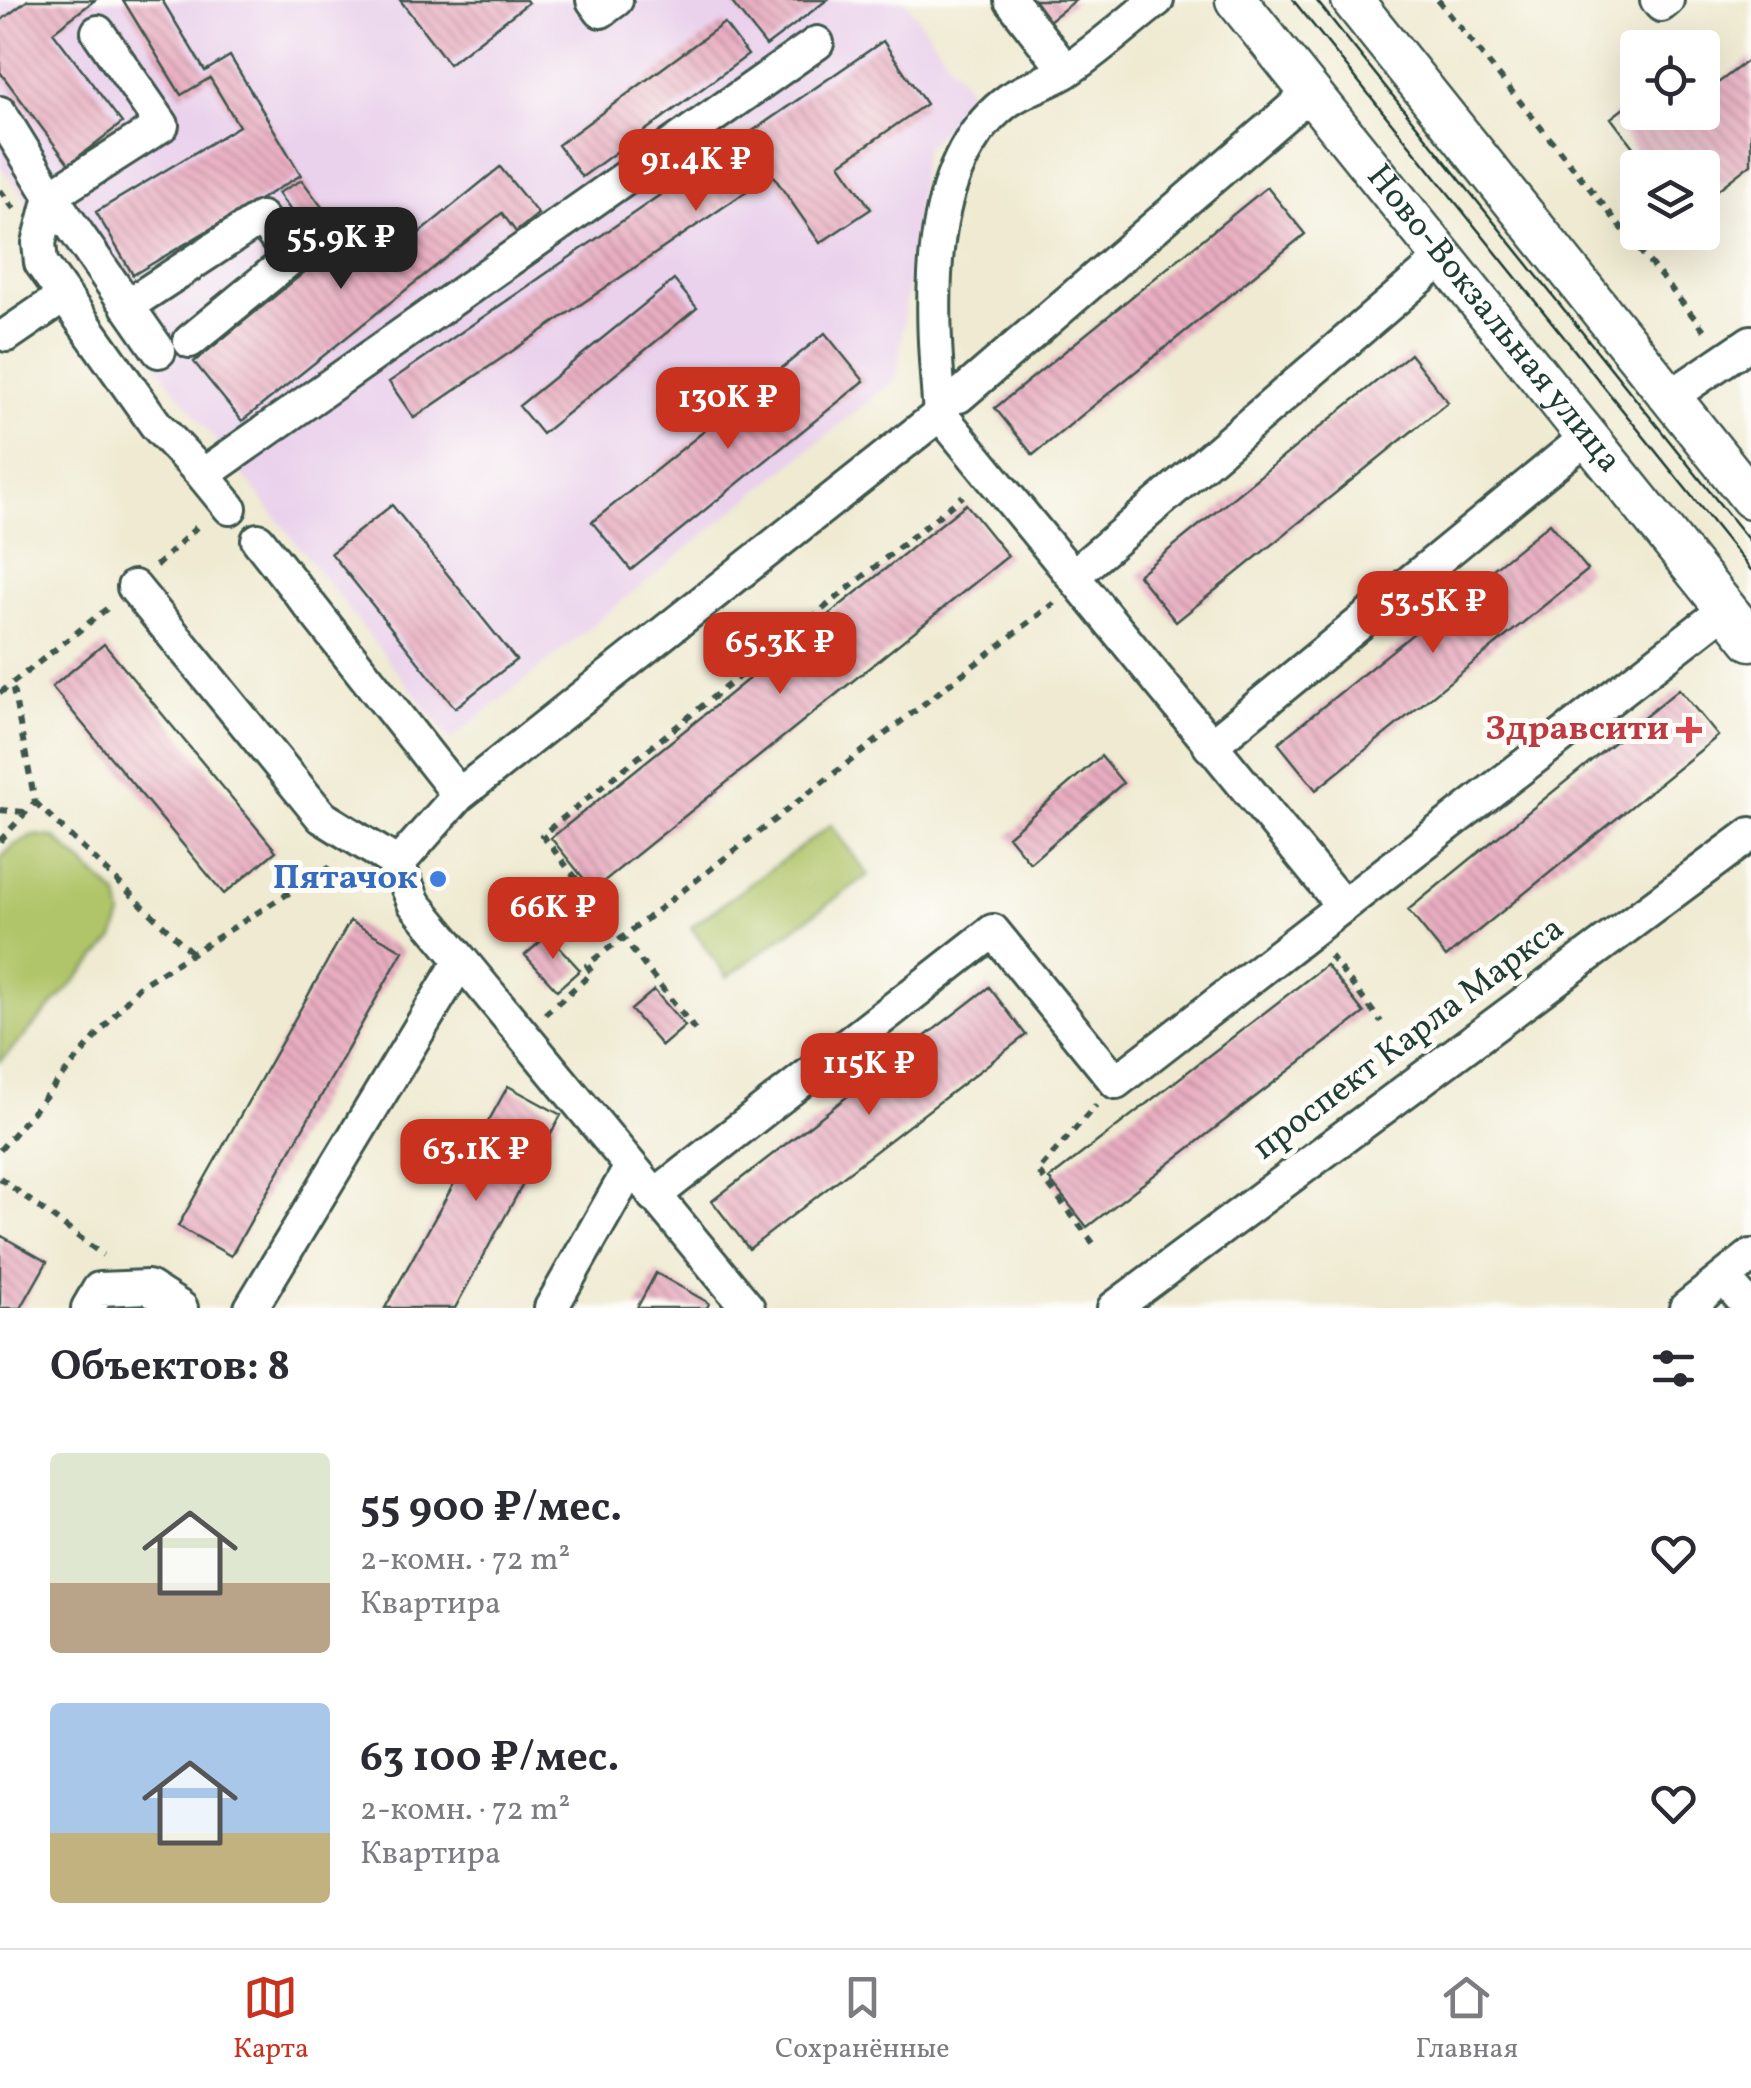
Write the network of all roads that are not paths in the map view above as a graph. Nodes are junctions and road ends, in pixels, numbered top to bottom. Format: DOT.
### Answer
graph roads {
  1 [pos="593,0"];
  2 [pos="616,0"];
  3 [pos="1011,0"];
  4 [pos="1158,0"];
  5 [pos="1236,0"];
  6 [pos="1352,0"];
  7 [pos="1657,0"];
  8 [pos="1668,0"];
  9 [pos="98,32"];
  10 [pos="817,44"];
  11 [pos="1066,71"];
  12 [pos="1310,93"];
  13 [pos="0,113"];
  14 [pos="52,196"];
  15 [pos="1443,258"];
  16 [pos="64,296"];
  17 [pos="127,306"];
  18 [pos="6,336"];
  19 [pos="190,340"];
  20 [pos="1739,350"];
  21 [pos="158,351"];
  22 [pos="1670,397"];
  23 [pos="949,405"];
  24 [pos="1587,436"];
  25 [pos="203,475"];
  26 [pos="1751,498"];
  27 [pos="230,508"];
  28 [pos="258,540"];
  29 [pos="1073,576"];
  30 [pos="134,587"];
  31 [pos="1726,609"];
  32 [pos="1751,640"];
  33 [pos="1210,746"];
  34 [pos="460,795"];
  35 [pos="1751,834"];
  36 [pos="398,864"];
  37 [pos="1343,906"];
  38 [pos="461,960"];
  39 [pos="631,1168"];
  40 [pos="654,1196"];
  41 [pos="1751,1256"];
  42 [pos="1724,1278"];
  43 [pos="88,1308"];
  44 [pos="181,1308"];
  45 [pos="251,1308"];
  46 [pos="551,1308"];
  47 [pos="748,1308"];
  48 [pos="1114,1308"];
  49 [pos="1686,1308"];
  50 [pos="1750,1308"];
  1 -- 2 [label="street"];
  3 -- 11 [label="street"];
  4 -- 11 [label="street"];
  5 -- 12 [label="main road, Ново-Вокзальная улица"];
  6 -- 22 [label="main road"];
  7 -- 8 [label="street"];
  9 -- 14 [label="street"];
  10 -- 25 [label="street"];
  11 -- 23 [label="street"];
  12 -- 15 [label="main road, Ново-Вокзальная улица"];
  12 -- 23 [label="street"];
  13 -- 14 [label="street"];
  14 -- 16 [label="street"];
  14 -- 17 [label="street"];
  15 -- 24 [label="main road, Ново-Вокзальная улица"];
  15 -- 29 [label="street"];
  16 -- 18 [label="street"];
  16 -- 25 [label="street"];
  17 -- 19 [label="street"];
  17 -- 21 [label="street"];
  20 -- 22 [label="street"];
  22 -- 26 [label="main road"];
  23 -- 29 [label="street"];
  23 -- 34 [label="street"];
  24 -- 31 [label="main road, Ново-Вокзальная улица"];
  24 -- 33 [label="street"];
  25 -- 27 [label="street"];
  28 -- 34 [label="street"];
  29 -- 33 [label="street"];
  30 -- 36 [label="street"];
  31 -- 32 [label="main road, Ново-Вокзальная улица"];
  31 -- 37 [label="street"];
  33 -- 37 [label="street"];
  34 -- 36 [label="street"];
  35 -- 48 [label="street, проспект Карла Маркса"];
  36 -- 38 [label="street"];
  37 -- 40 [label="street"];
  38 -- 39 [label="street"];
  38 -- 45 [label="street"];
  39 -- 40 [label="street"];
  39 -- 46 [label="street"];
  40 -- 47 [label="street"];
  41 -- 42 [label="street"];
  42 -- 49 [label="street"];
  42 -- 50 [label="street"];
  43 -- 44 [label="street"];
}
